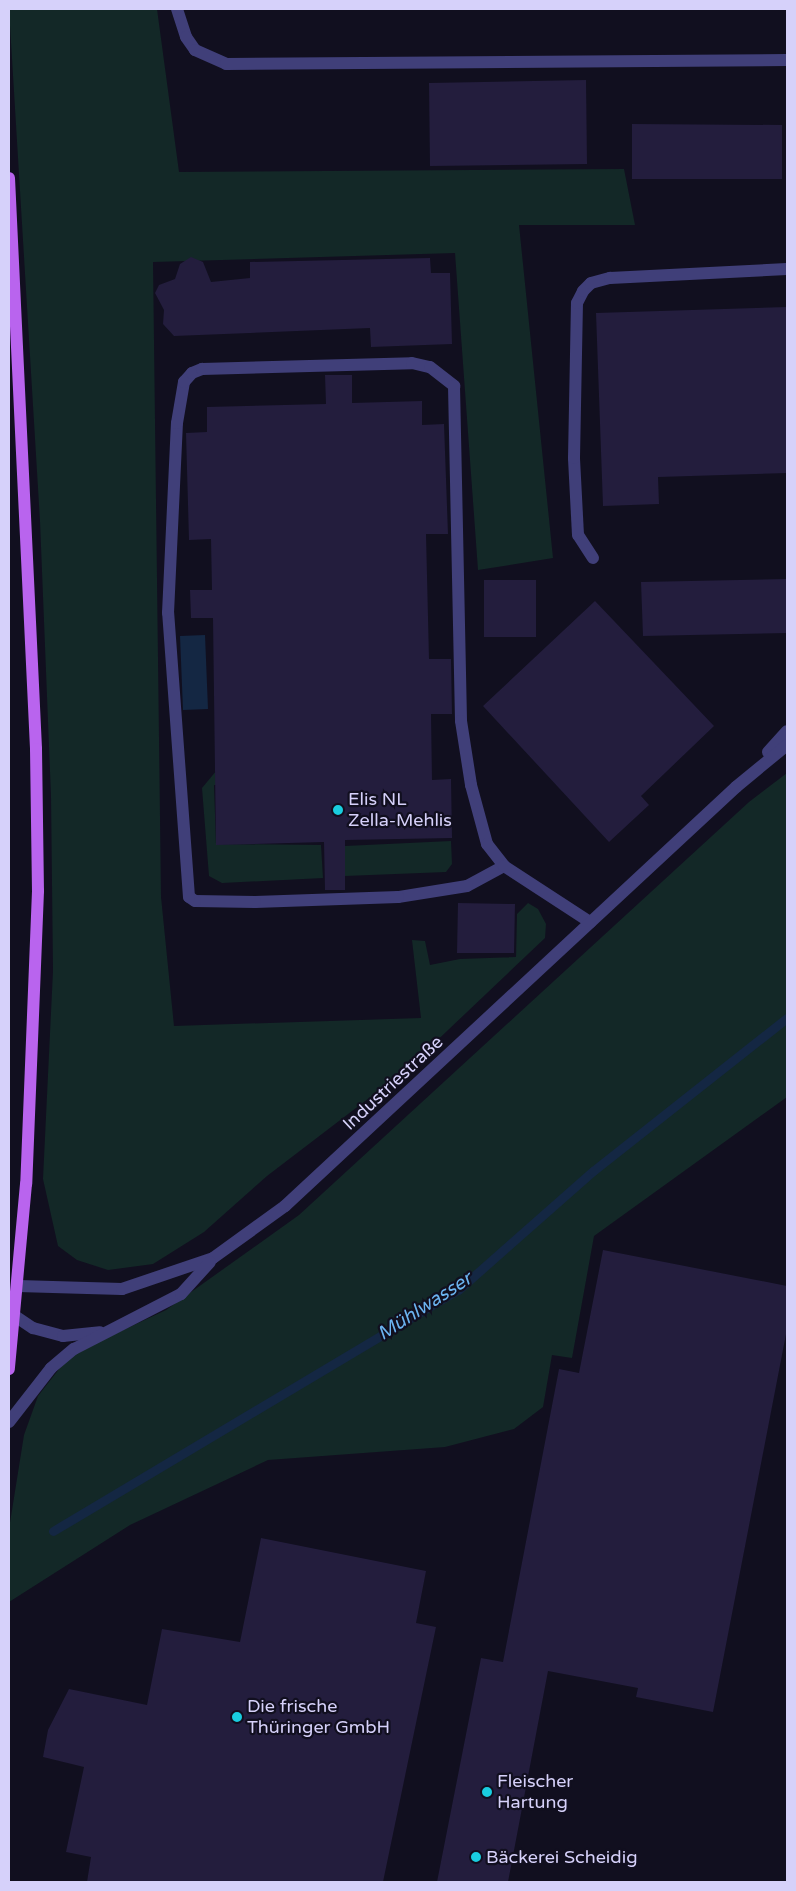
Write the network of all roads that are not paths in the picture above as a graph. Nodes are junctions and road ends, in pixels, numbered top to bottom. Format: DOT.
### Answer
graph roads {
  1 [pos="177,9"];
  2 [pos="787,60"];
  3 [pos="9,178"];
  4 [pos="787,269"];
  5 [pos="593,558"];
  6 [pos="787,731"];
  7 [pos="787,745"];
  8 [pos="787,753"];
  9 [pos="736,786"];
  10 [pos="504,866"];
  11 [pos="590,922"];
  12 [pos="213,1258"];
  13 [pos="14,1289"];
  14 [pos="12,1314"];
  15 [pos="106,1331"];
  16 [pos="9,1369"];
  17 [pos="9,1422"];
  1 -- 2 [label="street"];
  3 -- 13 [label="main road"];
  4 -- 5 [label="street"];
  6 -- 9 [label="street, Industriestraße"];
  7 -- 9 [label="street, Industriestraße"];
  8 -- 9 [label="street, Industriestraße"];
  9 -- 11 [label="street, Industriestraße"];
  10 -- 10 [label="street"];
  10 -- 11 [label="street"];
  11 -- 12 [label="street, Industriestraße"];
  12 -- 13 [label="street, Industriestraße"];
  12 -- 15 [label="street"];
  13 -- 14 [label="main road"];
  14 -- 15 [label="street"];
  14 -- 16 [label="main road"];
  15 -- 17 [label="street"];
}
